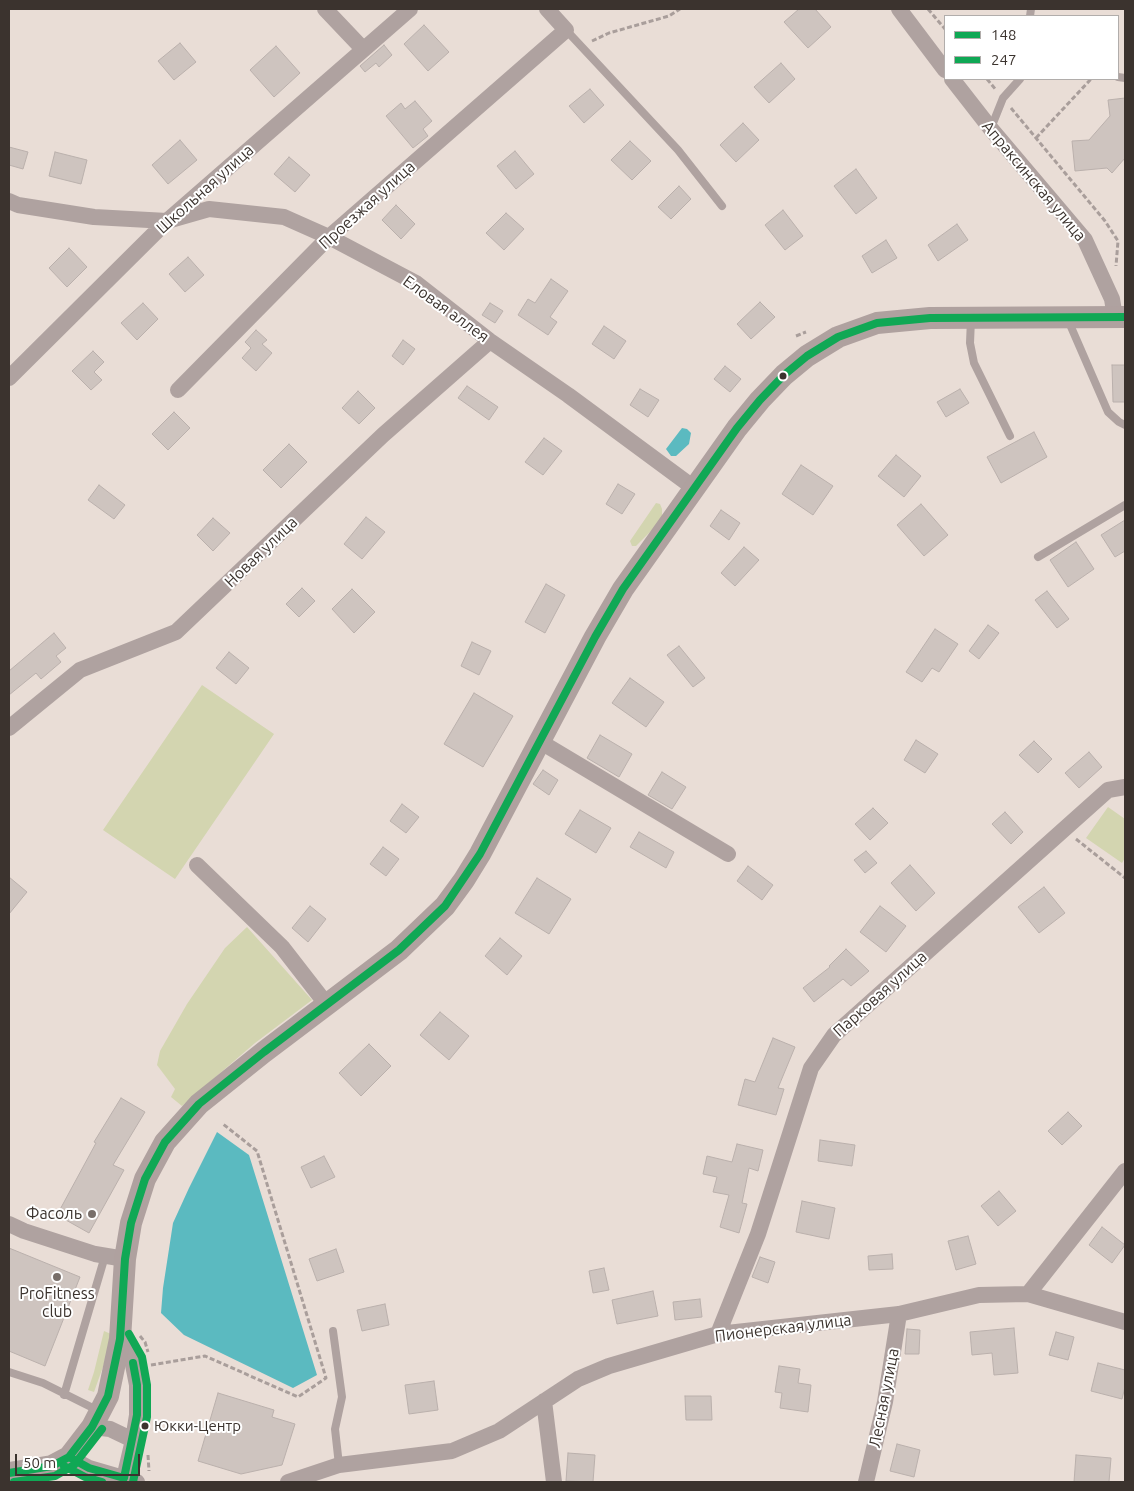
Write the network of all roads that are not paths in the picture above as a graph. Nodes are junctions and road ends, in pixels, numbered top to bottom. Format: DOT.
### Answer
graph roads {
  1 [pos="325,9"];
  2 [pos="410,9"];
  3 [pos="547,9"];
  4 [pos="898,9"];
  5 [pos="566,30"];
  6 [pos="363,49"];
  7 [pos="944,69"];
  8 [pos="953,80"];
  9 [pos="1019,80"];
  10 [pos="991,129"];
  11 [pos="9,201"];
  12 [pos="722,206"];
  13 [pos="167,221"];
  14 [pos="329,237"];
  15 [pos="1120,317"];
  16 [pos="971,318"];
  17 [pos="1067,318"];
  18 [pos="490,341"];
  19 [pos="9,378"];
  20 [pos="178,390"];
  21 [pos="1125,425"];
  22 [pos="1010,436"];
  23 [pos="694,488"];
  24 [pos="1125,505"];
  25 [pos="1038,556"];
  26 [pos="9,728"];
  27 [pos="539,741"];
  28 [pos="1125,786"];
  29 [pos="728,854"];
  30 [pos="197,865"];
  31 [pos="327,1005"];
  32 [pos="1125,1171"];
  33 [pos="9,1224"];
  34 [pos="115,1257"];
  35 [pos="1028,1294"];
  36 [pos="899,1314"];
  37 [pos="1125,1322"];
  38 [pos="333,1331"];
  39 [pos="718,1334"];
  40 [pos="120,1339"];
  41 [pos="9,1372"];
  42 [pos="64,1395"];
  43 [pos="544,1401"];
  44 [pos="96,1419"];
  45 [pos="133,1440"];
  46 [pos="69,1457"];
  47 [pos="339,1465"];
  48 [pos="18,1475"];
  49 [pos="130,1480"];
  50 [pos="288,1482"];
  51 [pos="554,1482"];
  52 [pos="866,1482"];
  1 -- 6 [label="street"];
  2 -- 6 [label="street, Школьная улица"];
  3 -- 5 [label="street"];
  4 -- 7 [label="street"];
  5 -- 12 [label="lane"];
  5 -- 14 [label="street, Проезжая улица"];
  6 -- 13 [label="street, Школьная улица"];
  8 -- 10 [label="street, Апраксинская улица"];
  9 -- 10 [label="lane"];
  10 -- 15 [label="street, Апраксинская улица"];
  11 -- 13 [label="street"];
  13 -- 14 [label="street, Еловая аллея"];
  13 -- 19 [label="street, Школьная улица"];
  14 -- 18 [label="street, Еловая аллея"];
  14 -- 20 [label="street, Проезжая улица"];
  15 -- 17 [label="main road"];
  16 -- 17 [label="main road"];
  16 -- 22 [label="lane"];
  16 -- 23 [label="main road"];
  17 -- 21 [label="lane"];
  18 -- 23 [label="street, Еловая аллея"];
  18 -- 26 [label="street, Новая улица"];
  23 -- 27 [label="main road"];
  24 -- 25 [label="lane"];
  27 -- 29 [label="street"];
  27 -- 31 [label="main road"];
  28 -- 39 [label="street, Парковая улица"];
  30 -- 31 [label="street"];
  31 -- 34 [label="main road"];
  32 -- 35 [label="street"];
  33 -- 34 [label="street"];
  34 -- 40 [label="main road"];
  34 -- 42 [label="lane"];
  35 -- 36 [label="street, Пионерская улица"];
  35 -- 37 [label="street, Пионерская улица"];
  36 -- 39 [label="street, Пионерская улица"];
  36 -- 52 [label="street, Лесная улица"];
  38 -- 47 [label="lane"];
  39 -- 43 [label="street, Пионерская улица"];
  40 -- 44 [label="main road"];
  40 -- 45 [label="street"];
  41 -- 42 [label="lane"];
  42 -- 44 [label="lane"];
  43 -- 47 [label="street, Пионерская улица"];
  43 -- 51 [label="street"];
  44 -- 45 [label="street"];
  44 -- 46 [label="main road"];
  45 -- 49 [label="street"];
  46 -- 48 [label="main road"];
  46 -- 49 [label="street"];
  47 -- 50 [label="street, Пионерская улица"];
}
